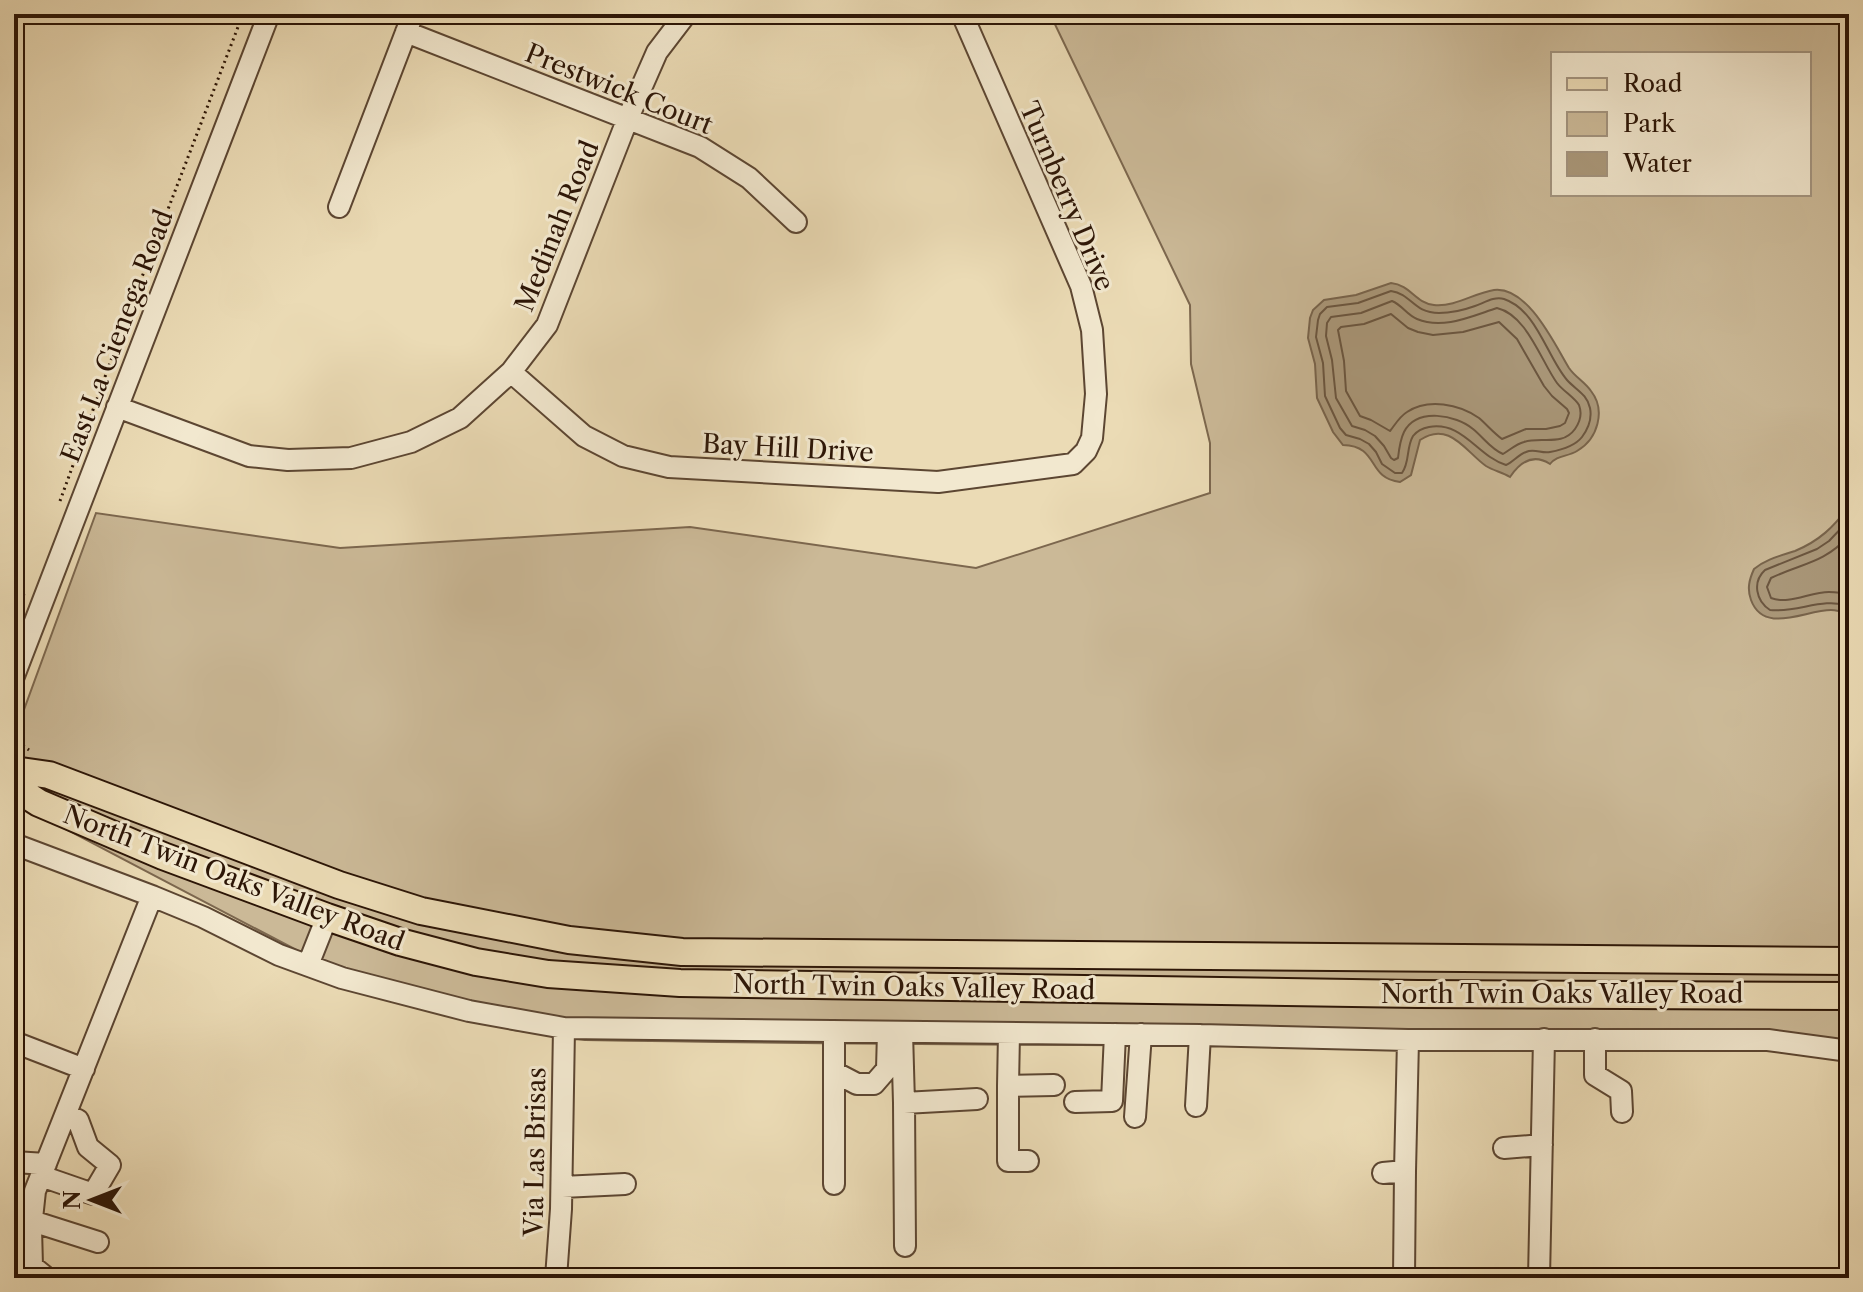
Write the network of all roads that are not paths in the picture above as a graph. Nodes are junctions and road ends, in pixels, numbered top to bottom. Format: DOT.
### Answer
graph roads {
  1 [pos="269,14"];
  2 [pos="686,14"];
  3 [pos="962,14"];
  4 [pos="409,23"];
  5 [pos="628,118"];
  6 [pos="339,207"];
  7 [pos="796,222"];
  8 [pos="511,372"];
  9 [pos="117,407"];
  10 [pos="1086,451"];
  11 [pos="14,676"];
  12 [pos="22,761"];
  13 [pos="14,787"];
  14 [pos="14,844"];
  15 [pos="253,852"];
  16 [pos="152,896"];
  17 [pos="327,917"];
  18 [pos="468,921"];
  19 [pos="1849,961"];
  20 [pos="308,965"];
  21 [pos="1849,996"];
  22 [pos="564,1028"];
  23 [pos="834,1031"];
  24 [pos="895,1032"];
  25 [pos="1009,1033"];
  26 [pos="1115,1034"];
  27 [pos="1141,1034"];
  28 [pos="1200,1035"];
  29 [pos="1544,1039"];
  30 [pos="1595,1039"];
  31 [pos="1408,1040"];
  32 [pos="14,1042"];
  33 [pos="1849,1051"];
  34 [pos="84,1069"];
  35 [pos="834,1072"];
  36 [pos="1054,1085"];
  37 [pos="1008,1086"];
  38 [pos="977,1099"];
  39 [pos="1075,1102"];
  40 [pos="904,1103"];
  41 [pos="1196,1106"];
  42 [pos="1622,1112"];
  43 [pos="66,1115"];
  44 [pos="1135,1117"];
  45 [pos="1542,1145"];
  46 [pos="1504,1148"];
  47 [pos="1028,1161"];
  48 [pos="14,1162"];
  49 [pos="44,1170"];
  50 [pos="1405,1171"];
  51 [pos="1383,1173"];
  52 [pos="625,1184"];
  53 [pos="834,1184"];
  54 [pos="562,1187"];
  55 [pos="32,1221"];
  56 [pos="98,1242"];
  57 [pos="905,1246"];
  58 [pos="47,1278"];
  59 [pos="556,1278"];
  60 [pos="1404,1278"];
  61 [pos="1539,1278"];
  1 -- 9 [label="street, East La Cienega Road"];
  2 -- 5 [label="street, Medinah Road"];
  3 -- 10 [label="street, Turnberry Drive"];
  4 -- 5 [label="street, Prestwick Court"];
  4 -- 6 [label="street"];
  5 -- 7 [label="street, Prestwick Court"];
  5 -- 8 [label="street, Medinah Road"];
  8 -- 9 [label="street, Medinah Road"];
  8 -- 10 [label="street, Bay Hill Drive"];
  9 -- 11 [label="street, East La Cienega Road"];
  12 -- 15 [label="main road, North Twin Oaks Valley Road"];
  13 -- 17 [label="main road, North Twin Oaks Valley Road"];
  14 -- 16 [label="street"];
  15 -- 17 [label="main road"];
  15 -- 18 [label="main road, North Twin Oaks Valley Road"];
  16 -- 20 [label="street"];
  16 -- 34 [label="street"];
  17 -- 18 [label="main road"];
  17 -- 20 [label="street"];
  17 -- 21 [label="main road, North Twin Oaks Valley Road"];
  18 -- 19 [label="main road, North Twin Oaks Valley Road"];
  20 -- 22 [label="street"];
  22 -- 23 [label="street"];
  22 -- 54 [label="street, Via Las Brisas"];
  23 -- 24 [label="street"];
  23 -- 35 [label="street"];
  24 -- 25 [label="street"];
  24 -- 35 [label="street"];
  24 -- 40 [label="street"];
  25 -- 26 [label="street"];
  25 -- 37 [label="street"];
  26 -- 27 [label="street"];
  26 -- 39 [label="street"];
  27 -- 28 [label="street"];
  27 -- 44 [label="street"];
  28 -- 31 [label="street"];
  28 -- 41 [label="street"];
  29 -- 30 [label="street"];
  29 -- 31 [label="street"];
  29 -- 45 [label="street"];
  30 -- 33 [label="street"];
  30 -- 42 [label="street"];
  31 -- 50 [label="street"];
  32 -- 34 [label="street"];
  34 -- 43 [label="street"];
  35 -- 53 [label="street"];
  36 -- 37 [label="street"];
  37 -- 47 [label="street"];
  38 -- 40 [label="street"];
  40 -- 57 [label="street"];
  43 -- 49 [label="street"];
  43 -- 49 [label="street"];
  45 -- 46 [label="street"];
  45 -- 61 [label="street"];
  48 -- 49 [label="street"];
  49 -- 55 [label="street"];
  50 -- 51 [label="street"];
  50 -- 60 [label="street"];
  52 -- 54 [label="street"];
  54 -- 59 [label="street, Via Las Brisas"];
  55 -- 56 [label="street"];
  55 -- 58 [label="street"];
}
